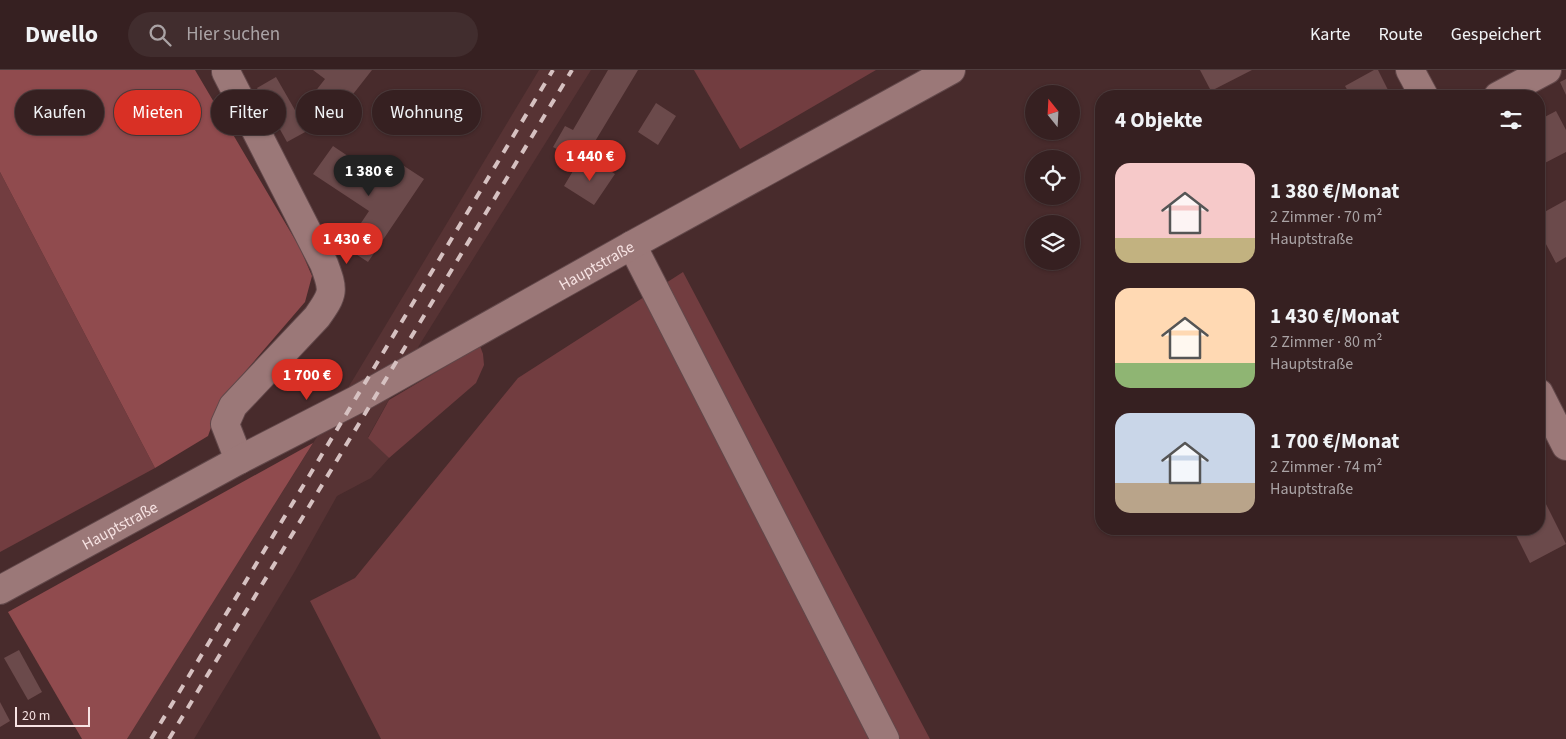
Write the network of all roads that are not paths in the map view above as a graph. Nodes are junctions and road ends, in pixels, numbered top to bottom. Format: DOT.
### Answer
graph roads {
  1 [pos="951,70"];
  2 [pos="1410,70"];
  3 [pos="1547,70"];
  4 [pos="226,72"];
  5 [pos="1421,90"];
  6 [pos="1509,90"];
  7 [pos="632,245"];
  8 [pos="1545,405"];
  9 [pos="1566,446"];
  10 [pos="239,460"];
  11 [pos="0,590"];
  12 [pos="885,739"];
  1 -- 7 [label="street, Hauptstraße"];
  2 -- 5 [label="street"];
  3 -- 6 [label="street"];
  4 -- 10 [label="street"];
  7 -- 10 [label="street, Hauptstraße"];
  7 -- 12 [label="street"];
  8 -- 9 [label="street"];
  10 -- 11 [label="street, Hauptstraße"];
}
